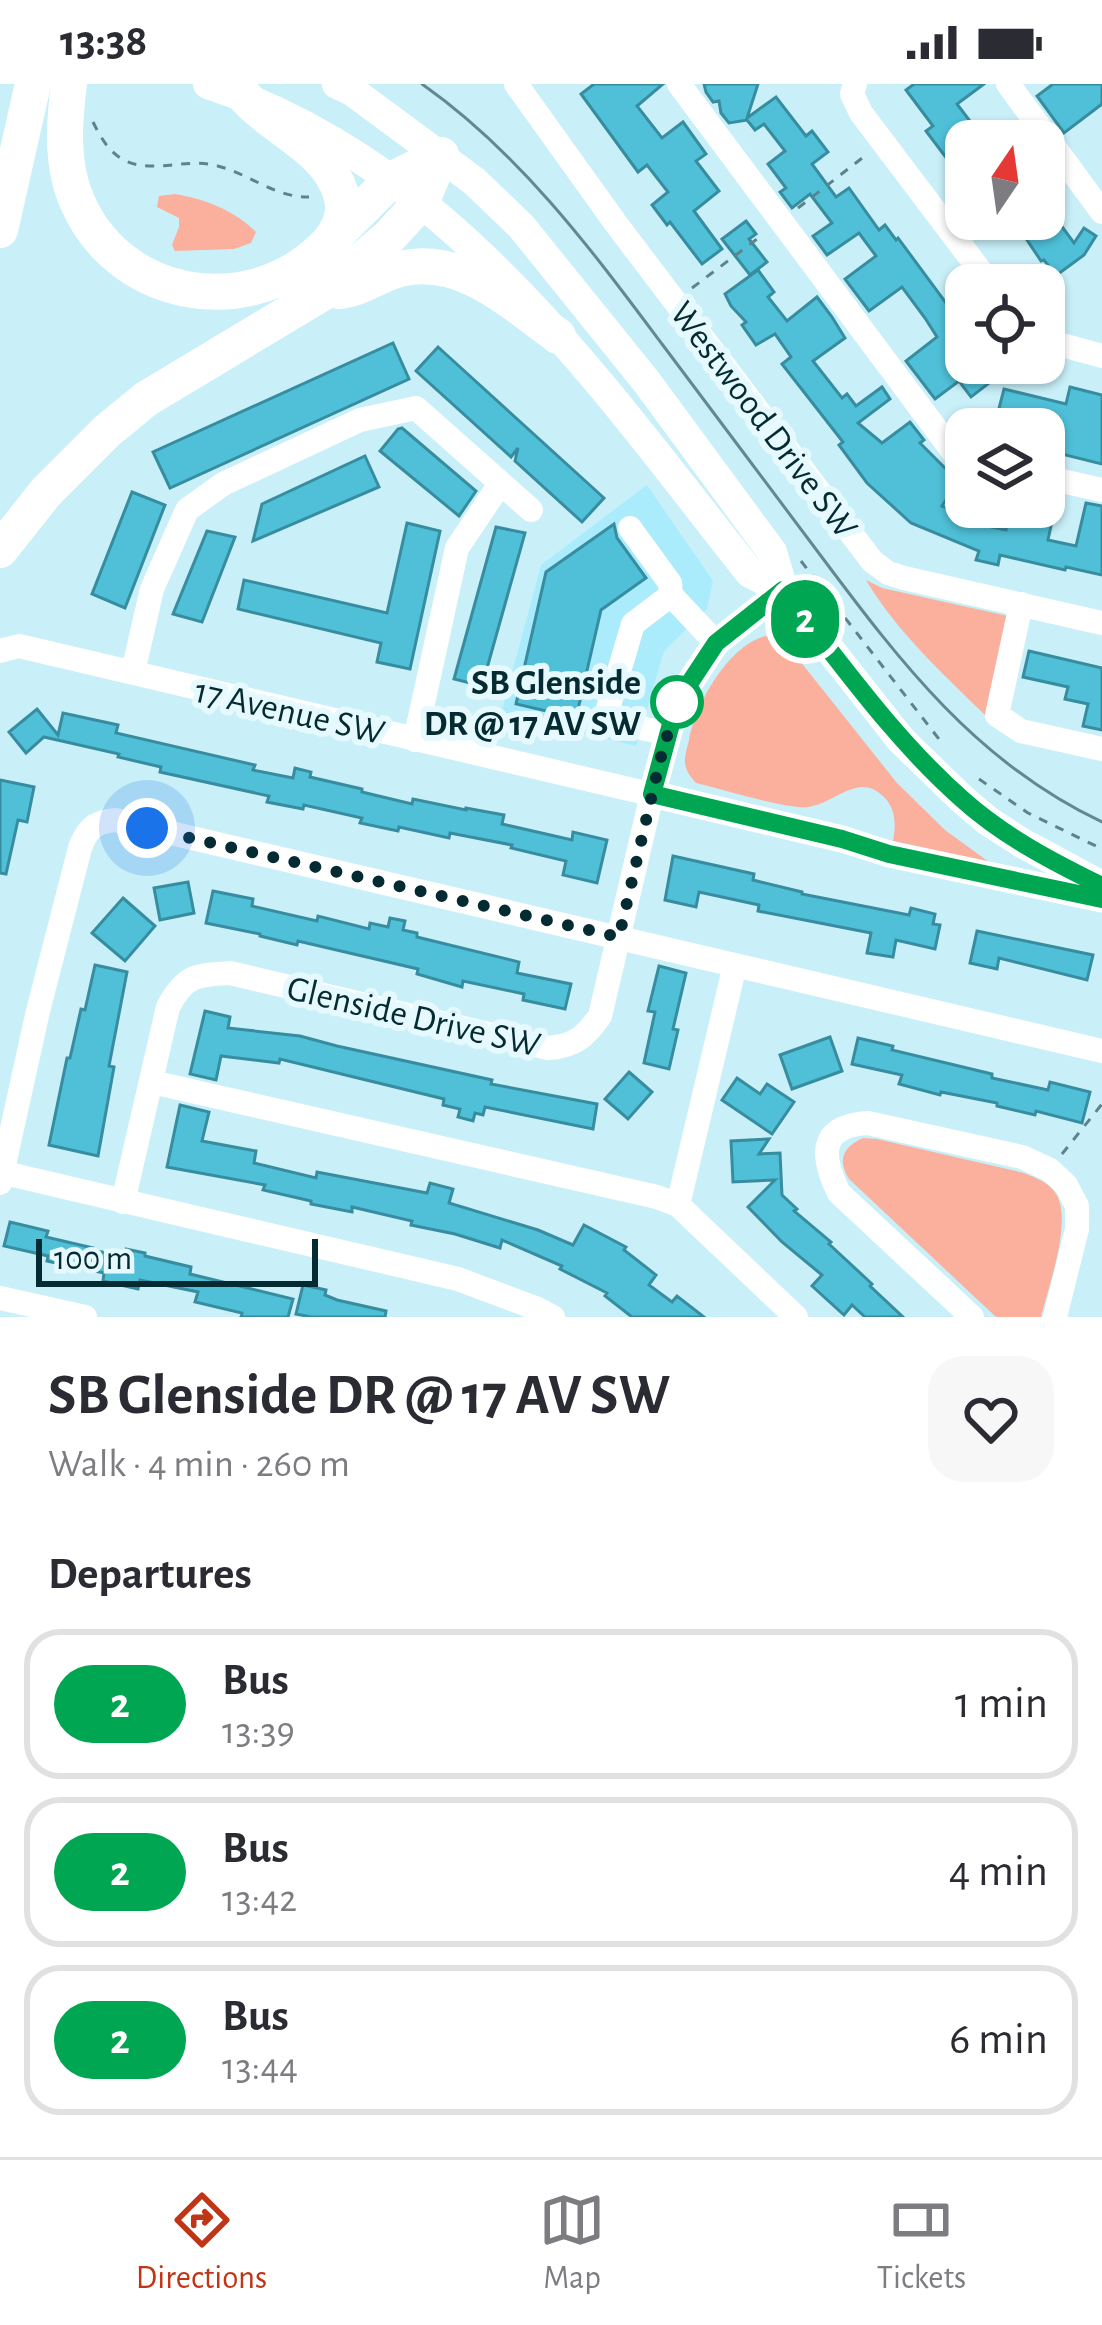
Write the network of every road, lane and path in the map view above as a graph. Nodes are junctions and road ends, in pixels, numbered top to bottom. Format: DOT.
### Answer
graph roads {
  1 [pos="33,84"];
  2 [pos="208,84"];
  3 [pos="337,84"];
  4 [pos="516,84"];
  5 [pos="679,84"];
  6 [pos="855,84"];
  7 [pos="1008,84"];
  8 [pos="80,96"];
  9 [pos="246,98"];
  10 [pos="441,155"];
  11 [pos="391,180"];
  12 [pos="313,196"];
  13 [pos="422,201"];
  14 [pos="1102,212"];
  15 [pos="0,230"];
  16 [pos="336,235"];
  17 [pos="975,264"];
  18 [pos="323,292"];
  19 [pos="559,336"];
  20 [pos="1065,346"];
  21 [pos="1102,356"];
  22 [pos="945,441"];
  23 [pos="1065,482"];
  24 [pos="500,484"];
  25 [pos="1102,490"];
  26 [pos="531,510"];
  27 [pos="629,528"];
  28 [pos="0,550"];
  29 [pos="783,590"];
  30 [pos="671,595"];
  31 [pos="1021,604"];
  32 [pos="1102,622"];
  33 [pos="716,643"];
  34 [pos="9,648"];
  35 [pos="134,672"];
  36 [pos="667,733"];
  37 [pos="415,740"];
  38 [pos="1102,749"];
  39 [pos="652,794"];
  40 [pos="860,817"];
  41 [pos="842,839"];
  42 [pos="1102,886"];
  43 [pos="1102,899"];
  44 [pos="619,937"];
  45 [pos="735,965"];
  46 [pos="1102,1051"];
  47 [pos="152,1082"];
  48 [pos="1102,1104"];
  49 [pos="1050,1170"];
  50 [pos="1,1176"];
  51 [pos="123,1202"];
  52 [pos="678,1205"];
  53 [pos="0,1298"];
  54 [pos="85,1317"];
  55 [pos="553,1317"];
  56 [pos="796,1317"];
  57 [pos="972,1317"];
  58 [pos="1055,1317"];
  1 -- 15 [label="highway"];
  2 -- 9 [label="main road"];
  3 -- 10 [label="main road"];
  4 -- 31 [label="street, Westwood Drive SW"];
  5 -- 22 [label="street"];
  6 -- 17 [label="street"];
  7 -- 14 [label="street"];
  8 -- 12 [label="path"];
  8 -- 16 [label="highway"];
  9 -- 11 [label="main road"];
  9 -- 16 [label="highway"];
  10 -- 11 [label="highway"];
  10 -- 13 [label="highway"];
  10 -- 29 [label="main road"];
  11 -- 13 [label="main road"];
  11 -- 16 [label="highway"];
  13 -- 18 [label="highway"];
  13 -- 19 [label="main road"];
  18 -- 19 [label="highway"];
  18 -- 28 [label="highway"];
  19 -- 29 [label="main road"];
  20 -- 21 [label="street"];
  23 -- 25 [label="street"];
  24 -- 26 [label="street"];
  24 -- 35 [label="street"];
  24 -- 37 [label="street"];
  27 -- 30 [label="street"];
  29 -- 33 [label="street, Glenside Drive SW"];
  29 -- 42 [label="main road"];
  30 -- 33 [label="street"];
  30 -- 36 [label="street"];
  31 -- 32 [label="street, Westwood Drive SW"];
  31 -- 38 [label="street"];
  33 -- 36 [label="street, Glenside Drive SW"];
  34 -- 35 [label="street, 17 Avenue SW"];
  35 -- 37 [label="street, 17 Avenue SW"];
  36 -- 39 [label="street, Glenside Drive SW"];
  37 -- 39 [label="street, 17 Avenue SW"];
  39 -- 41 [label="street, 17 Avenue SW"];
  39 -- 44 [label="street, Glenside Drive SW"];
  40 -- 41 [label="street"];
  41 -- 43 [label="street, 17 Avenue SW"];
  44 -- 45 [label="street"];
  44 -- 47 [label="street, Glenside Drive SW"];
  44 -- 50 [label="street"];
  45 -- 46 [label="street"];
  45 -- 52 [label="street"];
  47 -- 51 [label="street, Glenside Drive SW"];
  47 -- 52 [label="street"];
  48 -- 49 [label="path"];
  49 -- 57 [label="street"];
  49 -- 58 [label="street"];
  50 -- 51 [label="street"];
  51 -- 55 [label="street"];
  52 -- 56 [label="street"];
  53 -- 54 [label="street"];
}
